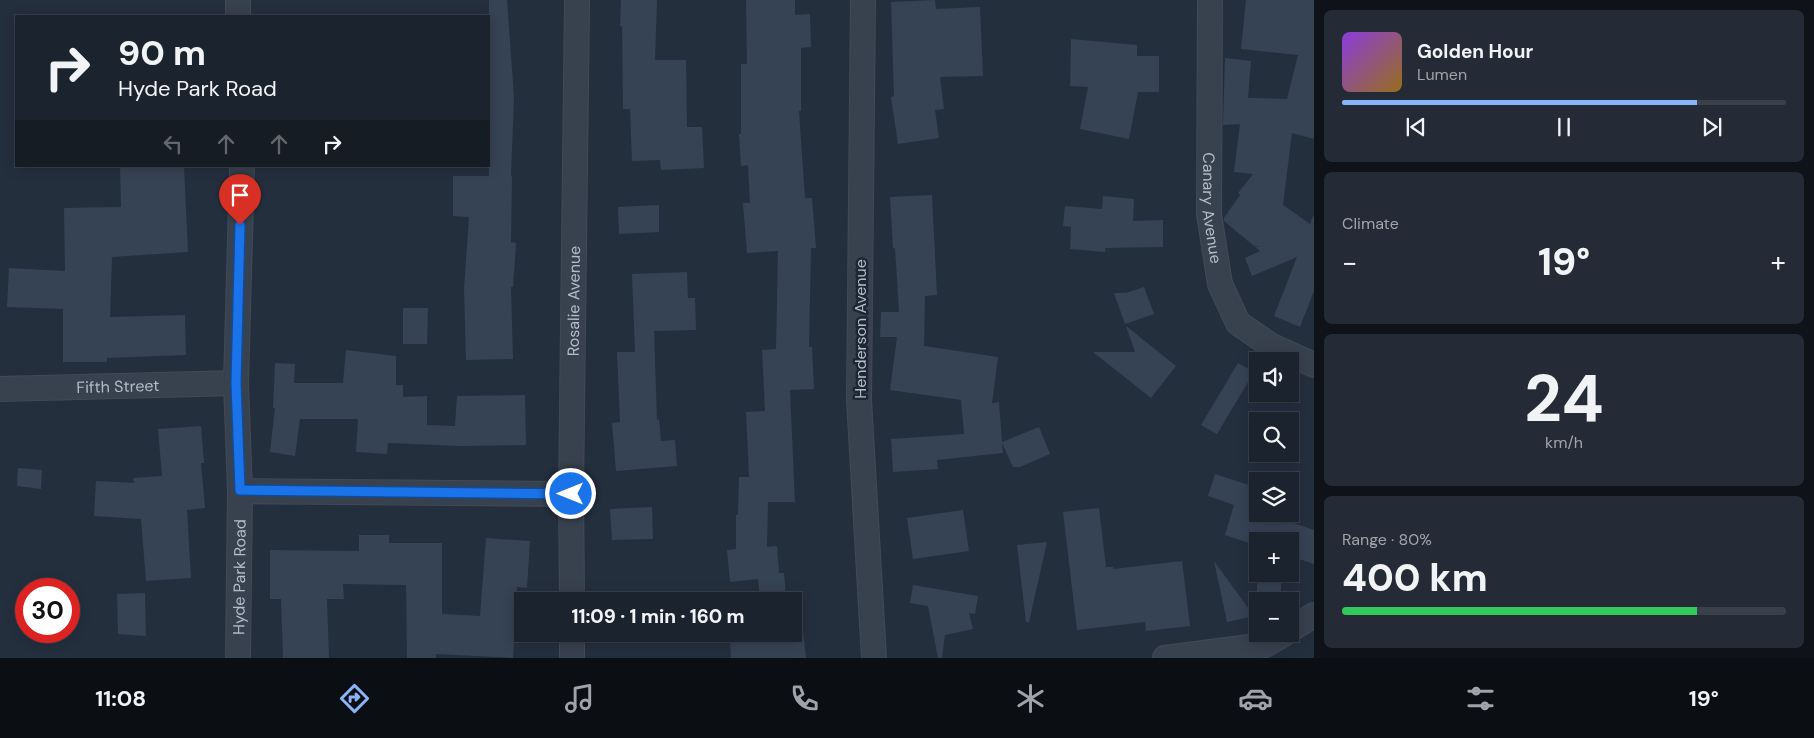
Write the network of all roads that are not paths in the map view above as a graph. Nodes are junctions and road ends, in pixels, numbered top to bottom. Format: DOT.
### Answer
graph roads {
  1 [pos="238,0"];
  2 [pos="577,0"];
  3 [pos="863,0"];
  4 [pos="1210,0"];
  5 [pos="238,15"];
  6 [pos="242,167"];
  7 [pos="1314,364"];
  8 [pos="236,383"];
  9 [pos="0,390"];
  10 [pos="240,490"];
  11 [pos="571,494"];
  12 [pos="572,592"];
  13 [pos="1314,615"];
  14 [pos="1299,624"];
  15 [pos="572,642"];
  16 [pos="1257,642"];
  17 [pos="238,658"];
  18 [pos="572,658"];
  19 [pos="874,658"];
  20 [pos="1164,658"];
  1 -- 5 [label="street"];
  2 -- 11 [label="street, Rosalie Avenue"];
  3 -- 19 [label="street, Henderson Avenue"];
  4 -- 7 [label="street, Canary Avenue"];
  6 -- 8 [label="street, Hyde Park Road"];
  8 -- 9 [label="street, Fifth Street"];
  8 -- 10 [label="street, Hyde Park Road"];
  10 -- 11 [label="street"];
  10 -- 17 [label="street, Hyde Park Road"];
  11 -- 12 [label="street, Rosalie Avenue"];
  13 -- 14 [label="street"];
  15 -- 18 [label="street"];
  16 -- 20 [label="street"];
}
